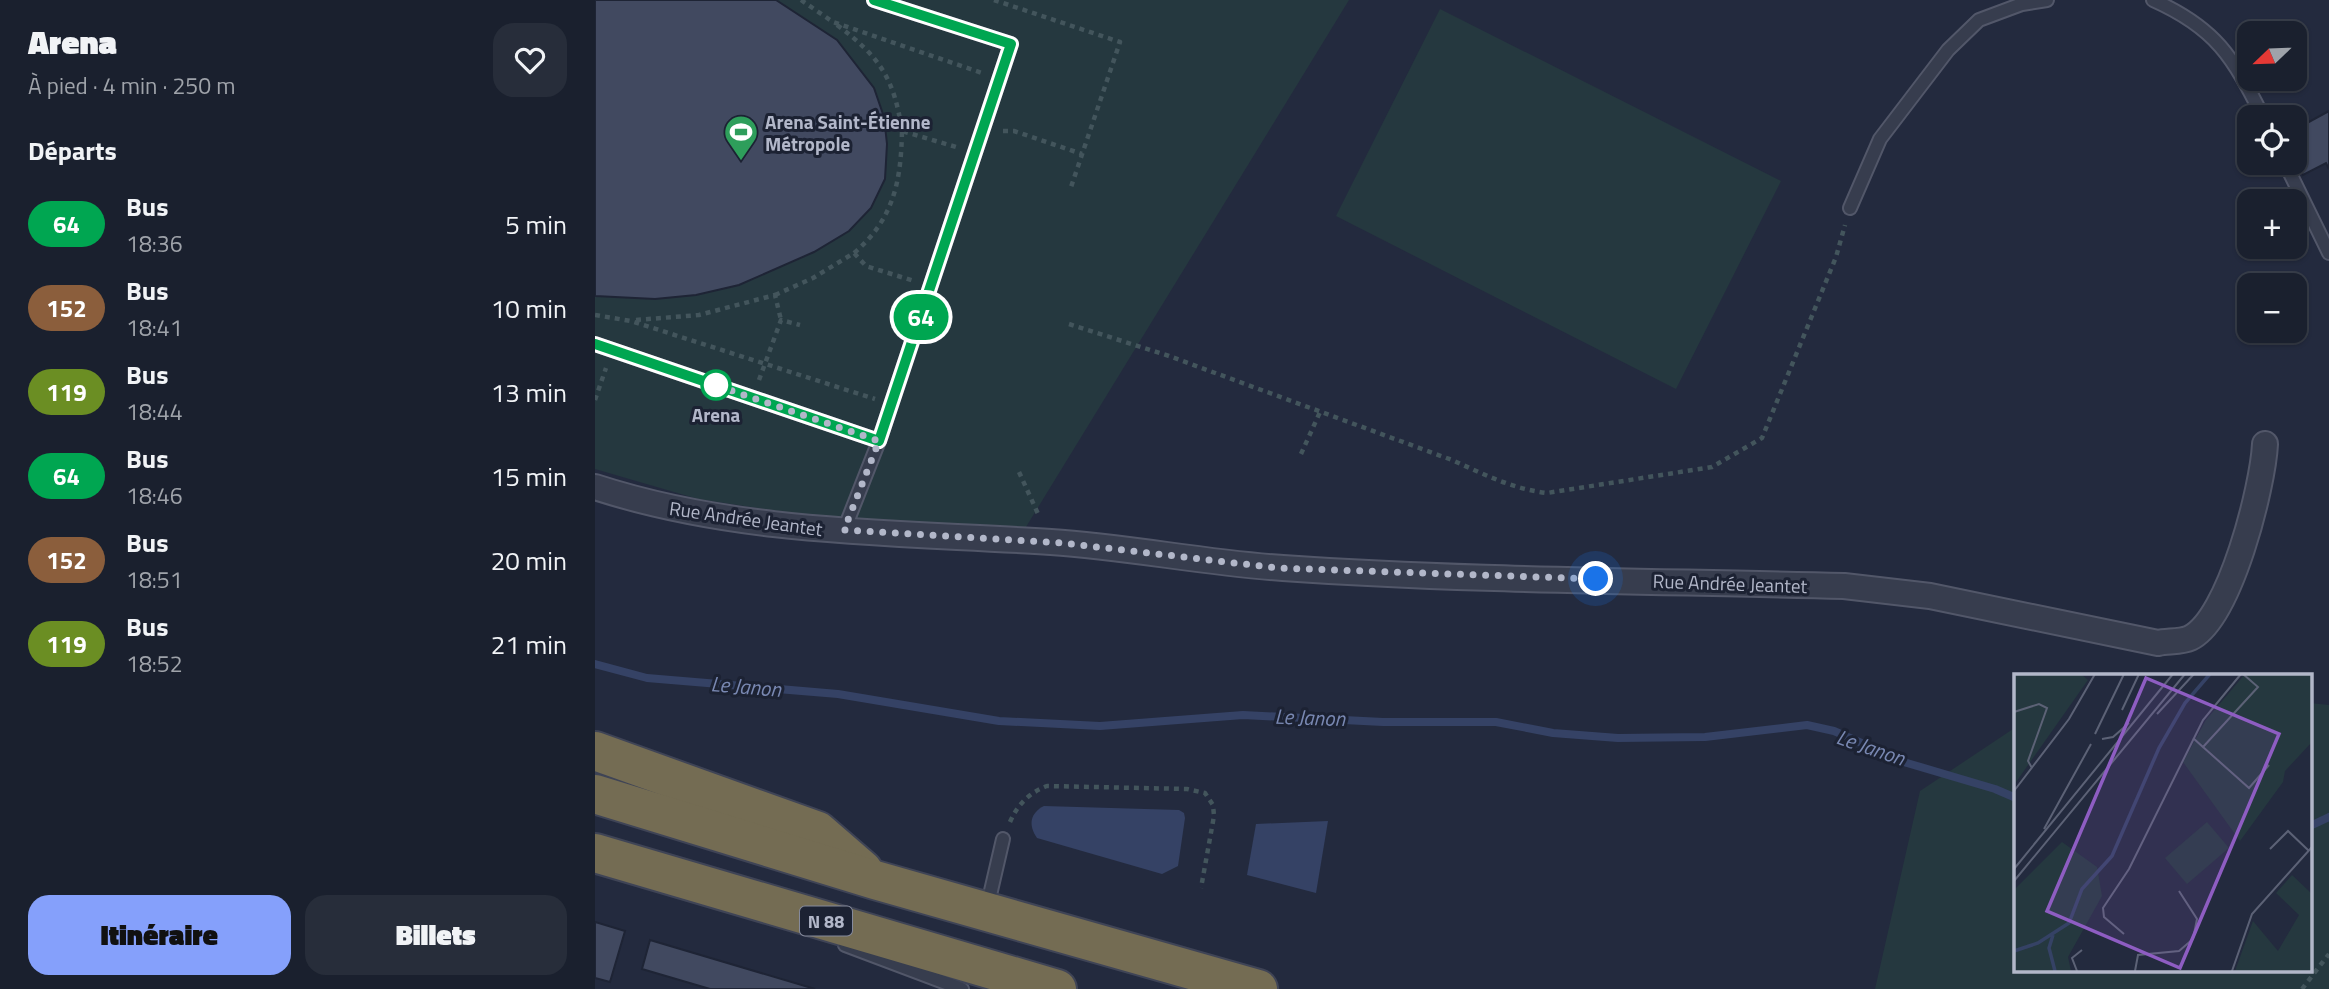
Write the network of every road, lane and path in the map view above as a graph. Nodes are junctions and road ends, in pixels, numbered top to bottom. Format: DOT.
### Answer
graph roads {
  1 [pos="801,0"];
  2 [pos="874,0"];
  3 [pos="994,0"];
  4 [pos="2047,0"];
  5 [pos="2153,0"];
  6 [pos="833,22"];
  7 [pos="999,78"];
  8 [pos="2256,105"];
  9 [pos="902,131"];
  10 [pos="998,135"];
  11 [pos="1082,154"];
  12 [pos="973,158"];
  13 [pos="2291,175"];
  14 [pos="1070,190"];
  15 [pos="1850,208"];
  16 [pos="854,253"];
  17 [pos="2329,253"];
  18 [pos="929,291"];
  19 [pos="775,295"];
  20 [pos="595,315"];
  21 [pos="781,320"];
  22 [pos="631,321"];
  23 [pos="1069,324"];
  24 [pos="800,325"];
  25 [pos="595,344"];
  26 [pos="767,362"];
  27 [pos="753,397"];
  28 [pos="892,404"];
  29 [pos="1320,412"];
  30 [pos="879,441"];
  31 [pos="2265,444"];
  32 [pos="1301,454"];
  33 [pos="1019,472"];
  34 [pos="595,487"];
  35 [pos="844,530"];
  36 [pos="1050,542"];
  37 [pos="595,751"];
  38 [pos="595,794"];
  39 [pos="1003,839"];
  40 [pos="600,855"];
  41 [pos="875,880"];
  42 [pos="1201,888"];
  43 [pos="986,911"];
  44 [pos="783,923"];
  45 [pos="834,942"];
  46 [pos="2329,954"];
  47 [pos="962,989"];
  48 [pos="1057,989"];
  49 [pos="1258,989"];
  50 [pos="2302,989"];
  1 -- 6 [label="path"];
  2 -- 7 [label="lane"];
  3 -- 11 [label="path"];
  4 -- 15 [label="lane"];
  5 -- 8 [label="lane"];
  6 -- 7 [label="path"];
  6 -- 9 [label="path"];
  7 -- 12 [label="lane"];
  9 -- 12 [label="path"];
  9 -- 16 [label="path"];
  10 -- 11 [label="path"];
  11 -- 14 [label="path"];
  12 -- 18 [label="lane"];
  13 -- 17 [label="lane"];
  15 -- 29 [label="path"];
  16 -- 18 [label="path"];
  16 -- 19 [label="path"];
  18 -- 28 [label="lane"];
  19 -- 21 [label="path"];
  19 -- 22 [label="path"];
  20 -- 22 [label="path"];
  21 -- 24 [label="path"];
  21 -- 26 [label="path"];
  22 -- 26 [label="path"];
  23 -- 29 [label="path"];
  25 -- 27 [label="lane"];
  26 -- 27 [label="path"];
  26 -- 28 [label="path"];
  27 -- 30 [label="lane"];
  28 -- 30 [label="lane"];
  29 -- 32 [label="path"];
  30 -- 35 [label="lane"];
  31 -- 36 [label="street, Rue Andrée Jeantet"];
  33 -- 36 [label="path"];
  34 -- 35 [label="street, Rue Andrée Jeantet"];
  35 -- 36 [label="street, Rue Andrée Jeantet"];
  37 -- 41 [label="highway"];
  38 -- 41 [label="highway"];
  39 -- 42 [label="path"];
  39 -- 43 [label="lane"];
  40 -- 44 [label="lane"];
  40 -- 48 [label="highway, N 88"];
  41 -- 43 [label="highway"];
  43 -- 49 [label="highway"];
  45 -- 47 [label="lane"];
  46 -- 50 [label="path"];
}
